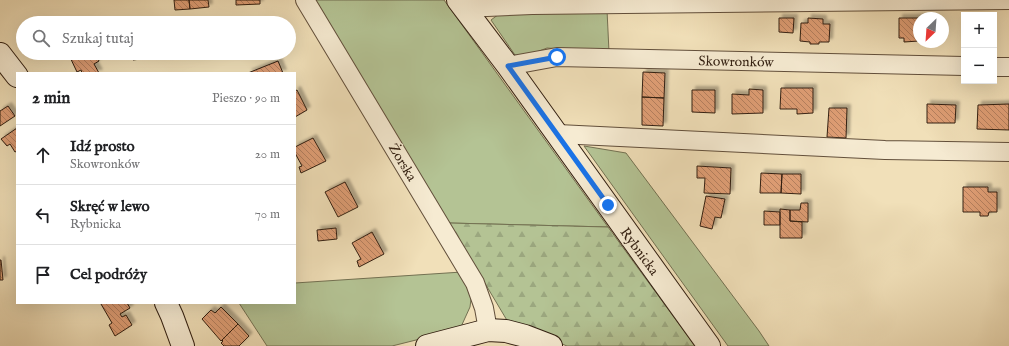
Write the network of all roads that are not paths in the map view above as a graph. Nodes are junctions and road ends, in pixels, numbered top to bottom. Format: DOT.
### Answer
graph roads {
  1 [pos="305,0"];
  2 [pos="1009,0"];
  3 [pos="461,4"];
  4 [pos="508,66"];
  5 [pos="961,66"];
  6 [pos="997,67"];
  7 [pos="1009,67"];
  8 [pos="558,134"];
  9 [pos="1009,152"];
  10 [pos="166,304"];
  11 [pos="488,330"];
  12 [pos="183,346"];
  13 [pos="427,346"];
  14 [pos="551,346"];
  15 [pos="709,346"];
  1 -- 11 [label="street, Żorska"];
  2 -- 3 [label="street"];
  3 -- 4 [label="main road, Rybnicka"];
  4 -- 5 [label="street, Skowronków"];
  4 -- 8 [label="main road, Rybnicka"];
  6 -- 7 [label="street"];
  8 -- 9 [label="street"];
  8 -- 15 [label="main road, Rybnicka"];
  10 -- 12 [label="main road"];
  11 -- 13 [label="main road"];
  11 -- 14 [label="main road"];
}
